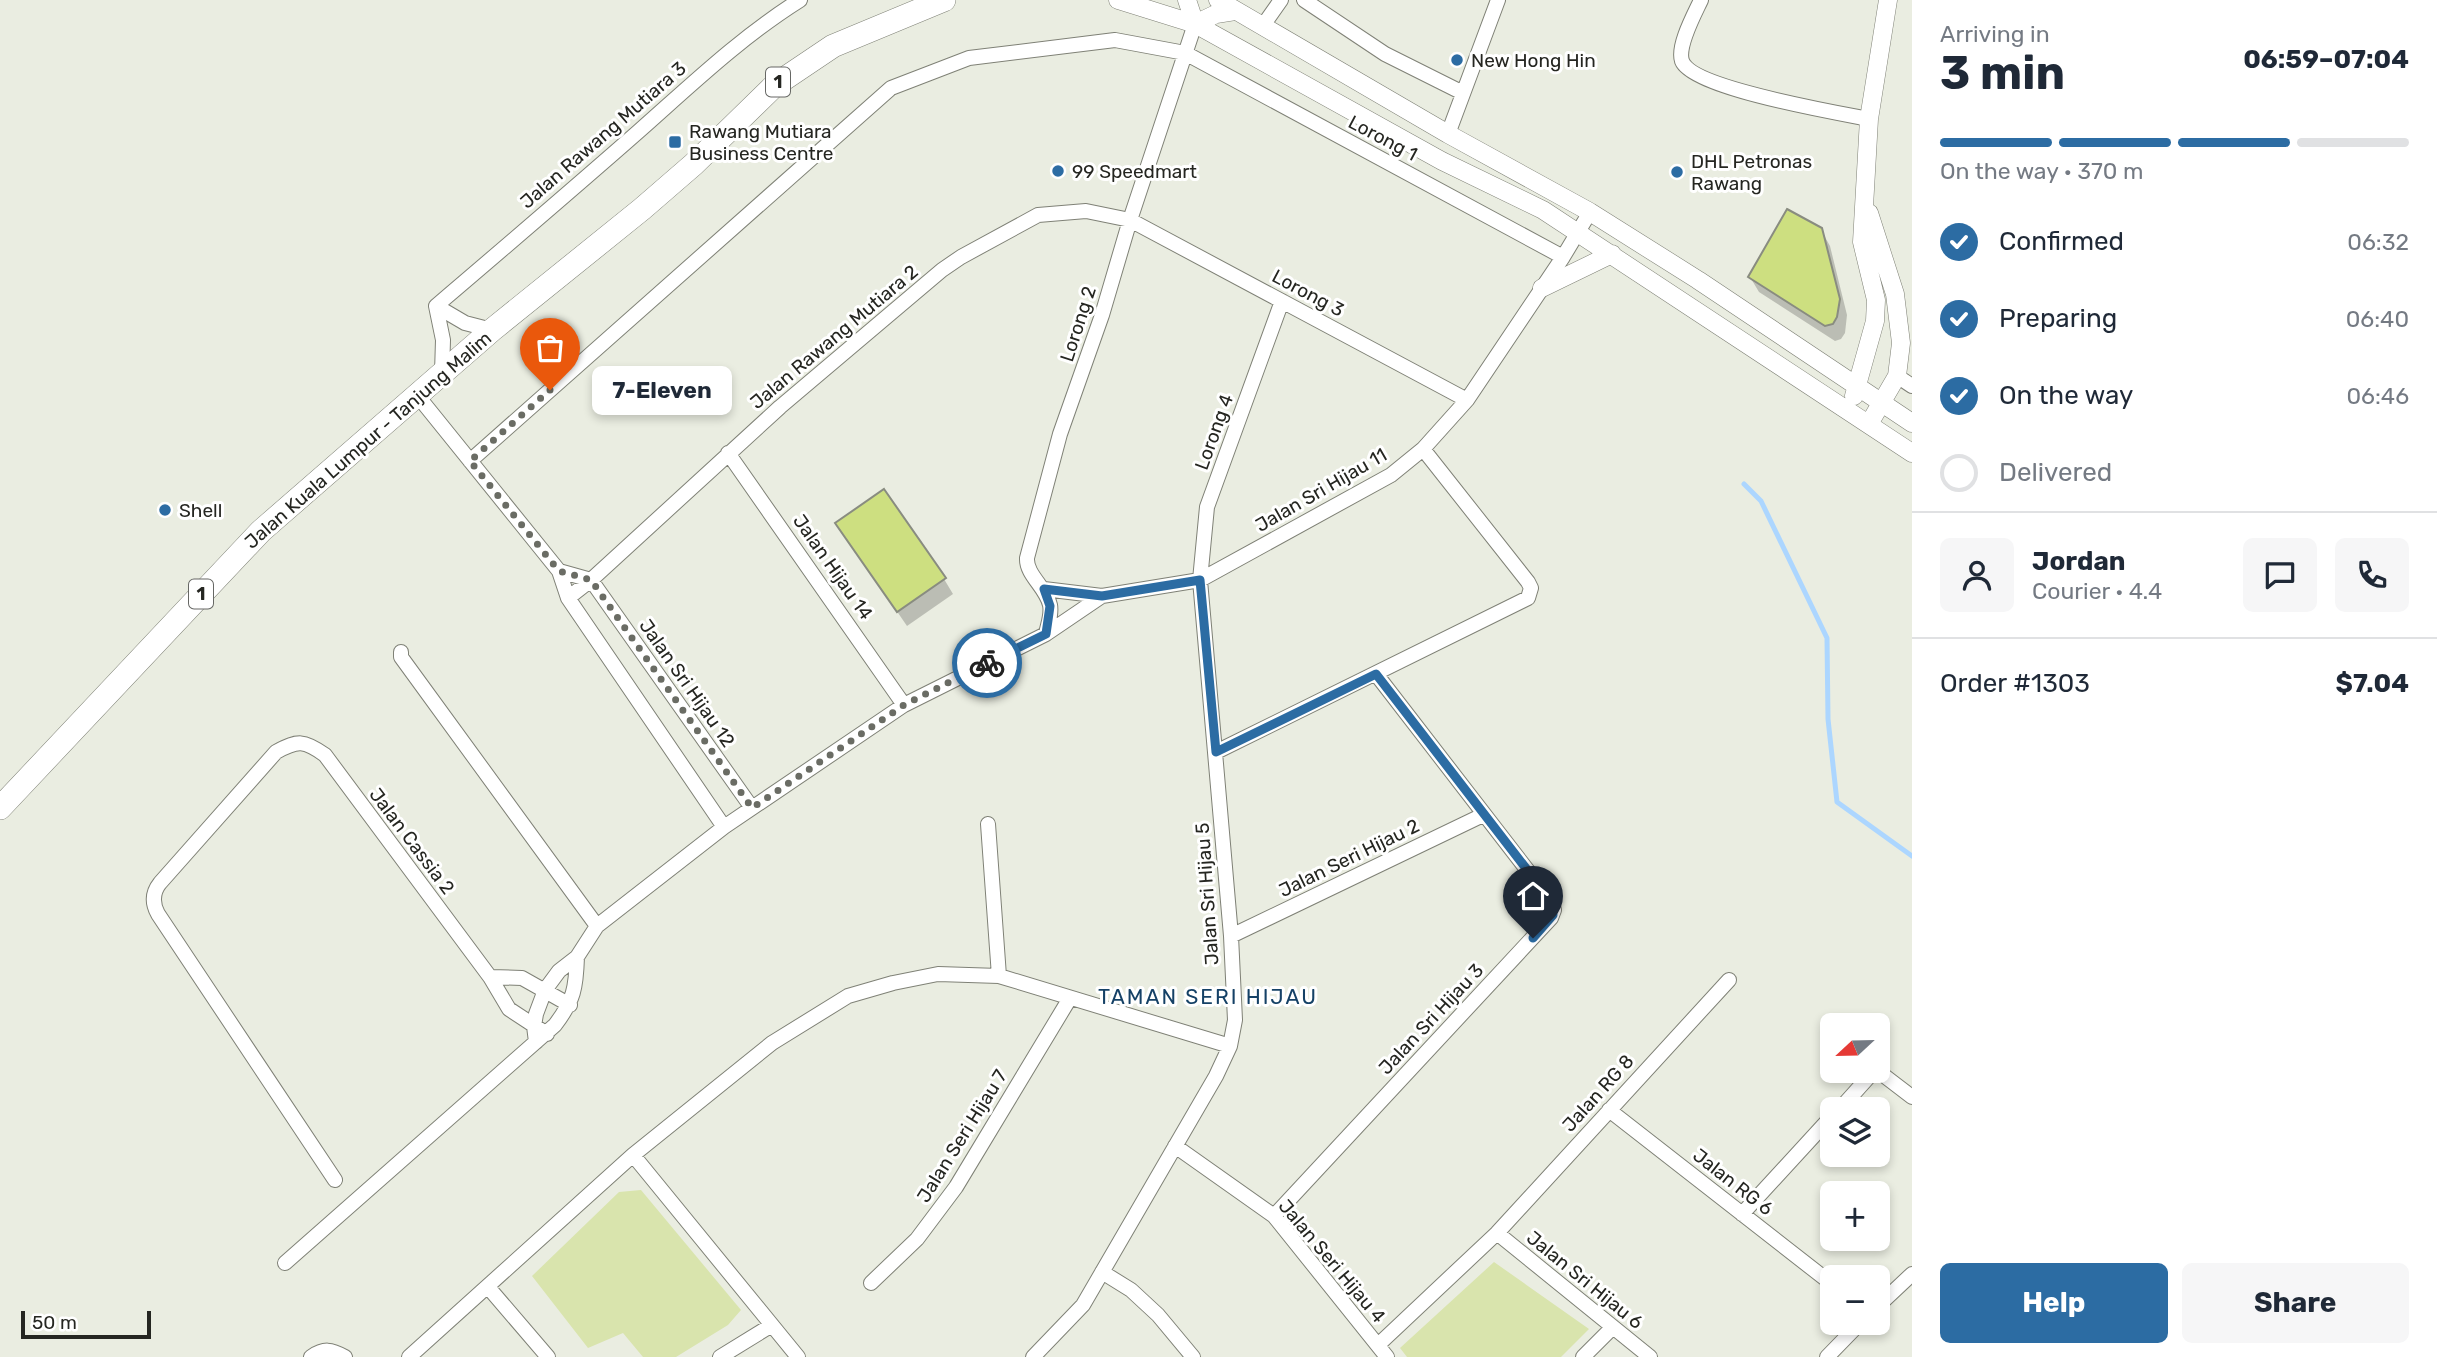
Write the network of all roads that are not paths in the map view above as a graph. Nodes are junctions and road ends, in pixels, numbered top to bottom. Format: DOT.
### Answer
graph roads {
  1 [pos="800,0"];
  2 [pos="944,0"];
  3 [pos="1118,0"];
  4 [pos="1187,0"];
  5 [pos="1218,0"];
  6 [pos="1281,0"];
  7 [pos="1304,0"];
  8 [pos="1498,0"];
  9 [pos="1700,0"];
  10 [pos="1888,0"];
  11 [pos="1236,11"];
  12 [pos="1195,24"];
  13 [pos="1262,27"];
  14 [pos="1185,53"];
  15 [pos="1463,93"];
  16 [pos="1870,119"];
  17 [pos="1448,134"];
  18 [pos="1866,200"];
  19 [pos="1590,212"];
  20 [pos="1130,220"];
  21 [pos="1577,232"];
  22 [pos="1612,254"];
  23 [pos="1563,257"];
  24 [pos="1542,288"];
  25 [pos="1282,301"];
  26 [pos="436,306"];
  27 [pos="492,330"];
  28 [pos="442,373"];
  29 [pos="1905,381"];
  30 [pos="1857,385"];
  31 [pos="417,395"];
  32 [pos="1467,400"];
  33 [pos="1882,401"];
  34 [pos="1852,411"];
  35 [pos="1912,423"];
  36 [pos="1870,424"];
  37 [pos="1423,449"];
  38 [pos="728,453"];
  39 [pos="1912,453"];
  40 [pos="470,461"];
  41 [pos="559,571"];
  42 [pos="591,580"];
  43 [pos="1200,580"];
  44 [pos="1044,589"];
  45 [pos="1102,596"];
  46 [pos="568,598"];
  47 [pos="1046,634"];
  48 [pos="401,652"];
  49 [pos="1376,674"];
  50 [pos="904,705"];
  51 [pos="1216,752"];
  52 [pos="0,808"];
  53 [pos="752,808"];
  54 [pos="1483,815"];
  55 [pos="988,824"];
  56 [pos="724,827"];
  57 [pos="597,926"];
  58 [pos="1231,936"];
  59 [pos="577,957"];
  60 [pos="999,976"];
  61 [pos="490,977"];
  62 [pos="1728,979"];
  63 [pos="545,990"];
  64 [pos="1070,998"];
  65 [pos="570,1005"];
  66 [pos="534,1026"];
  67 [pos="541,1038"];
  68 [pos="1230,1046"];
  69 [pos="1890,1081"];
  70 [pos="1865,1083"];
  71 [pos="1851,1097"];
  72 [pos="1912,1097"];
  73 [pos="1609,1110"];
  74 [pos="1820,1129"];
  75 [pos="1175,1146"];
  76 [pos="633,1155"];
  77 [pos="335,1180"];
  78 [pos="1742,1214"];
  79 [pos="1274,1216"];
  80 [pos="1497,1233"];
  81 [pos="285,1263"];
  82 [pos="1101,1272"];
  83 [pos="1820,1275"];
  84 [pos="1912,1275"];
  85 [pos="871,1283"];
  86 [pos="488,1287"];
  87 [pos="1890,1295"];
  88 [pos="772,1325"];
  89 [pos="1613,1327"];
  90 [pos="1849,1335"];
  91 [pos="1383,1351"];
  92 [pos="312,1357"];
  93 [pos="345,1357"];
  94 [pos="409,1357"];
  95 [pos="548,1357"];
  96 [pos="720,1357"];
  97 [pos="798,1357"];
  98 [pos="1033,1357"];
  99 [pos="1193,1357"];
  100 [pos="1583,1357"];
  101 [pos="1650,1357"];
  102 [pos="1828,1357"];
  1 -- 26 [label="street, Jalan Rawang Mutiara 3"];
  2 -- 27 [label="main road, Jalan Kuala Lumpur - Tanjung Malim / 1"];
  3 -- 12 [label="street"];
  4 -- 12 [label="street"];
  5 -- 11 [label="street"];
  6 -- 13 [label="street"];
  7 -- 15 [label="street"];
  8 -- 15 [label="street"];
  9 -- 16 [label="street"];
  10 -- 16 [label="street"];
  11 -- 12 [label="street"];
  11 -- 13 [label="street"];
  12 -- 14 [label="street, Lorong 2"];
  12 -- 21 [label="street"];
  13 -- 17 [label="street"];
  14 -- 20 [label="street, Lorong 2"];
  14 -- 23 [label="street, Lorong 1"];
  14 -- 40 [label="street, Lorong 1"];
  15 -- 17 [label="street"];
  16 -- 18 [label="street"];
  17 -- 19 [label="street"];
  18 -- 29 [label="street"];
  18 -- 30 [label="street"];
  19 -- 21 [label="street, Jalan Sri Hijau 11"];
  19 -- 30 [label="street"];
  20 -- 25 [label="street, Lorong 3"];
  20 -- 38 [label="street, Jalan Rawang Mutiara 2"];
  20 -- 44 [label="street, Lorong 2"];
  21 -- 22 [label="street"];
  21 -- 23 [label="street, Jalan Sri Hijau 11"];
  22 -- 24 [label="street"];
  22 -- 34 [label="street"];
  23 -- 24 [label="street, Jalan Sri Hijau 11"];
  24 -- 32 [label="street, Jalan Sri Hijau 11"];
  25 -- 32 [label="street, Lorong 3"];
  25 -- 43 [label="street, Lorong 4"];
  26 -- 27 [label="street"];
  26 -- 28 [label="street"];
  27 -- 28 [label="main road, Jalan Kuala Lumpur - Tanjung Malim / 1"];
  28 -- 31 [label="main road, Jalan Kuala Lumpur - Tanjung Malim / 1"];
  29 -- 33 [label="street"];
  30 -- 33 [label="street"];
  30 -- 34 [label="street"];
  31 -- 40 [label="street"];
  31 -- 52 [label="main road, Jalan Kuala Lumpur - Tanjung Malim / 1"];
  32 -- 37 [label="street, Jalan Sri Hijau 11"];
  33 -- 35 [label="street"];
  33 -- 36 [label="street"];
  34 -- 36 [label="street"];
  36 -- 39 [label="street"];
  37 -- 43 [label="street, Jalan Sri Hijau 11"];
  37 -- 49 [label="street"];
  38 -- 42 [label="street, Jalan Rawang Mutiara 2"];
  38 -- 50 [label="street, Jalan Hijau 14"];
  40 -- 41 [label="street"];
  41 -- 42 [label="street"];
  41 -- 46 [label="street"];
  42 -- 46 [label="street, Jalan Rawang Mutiara 2"];
  42 -- 53 [label="street, Jalan Sri Hijau 12"];
  43 -- 45 [label="street, Jalan Sri Hijau 11"];
  43 -- 51 [label="street, Jalan Sri Hijau 5"];
  44 -- 45 [label="street, Jalan Sri Hijau 11"];
  44 -- 47 [label="street, Lorong 2"];
  45 -- 47 [label="street, Jalan Sri Hijau 11"];
  46 -- 56 [label="street"];
  47 -- 50 [label="street, Jalan Sri Hijau 11"];
  48 -- 57 [label="street"];
  49 -- 51 [label="street"];
  49 -- 54 [label="street, Jalan Sri Hijau 3"];
  50 -- 53 [label="street, Jalan Sri Hijau 11"];
  51 -- 58 [label="street, Jalan Sri Hijau 5"];
  53 -- 56 [label="street, Jalan Sri Hijau 11"];
  54 -- 58 [label="street, Jalan Seri Hijau 2"];
  54 -- 79 [label="street, Jalan Sri Hijau 3"];
  55 -- 60 [label="street"];
  56 -- 57 [label="street, Jalan Sri Hijau 11"];
  57 -- 59 [label="street, Jalan Sri Hijau 11"];
  58 -- 68 [label="street, Jalan Sri Hijau 5"];
  59 -- 63 [label="street"];
  59 -- 65 [label="street"];
  60 -- 64 [label="street"];
  60 -- 76 [label="street"];
  61 -- 63 [label="street"];
  61 -- 66 [label="street, Jalan Cassia 2"];
  61 -- 77 [label="street, Jalan Cassia 2"];
  62 -- 73 [label="street, Jalan RG 8"];
  63 -- 65 [label="street"];
  63 -- 66 [label="street"];
  64 -- 68 [label="street"];
  64 -- 85 [label="street, Jalan Seri Hijau 7"];
  65 -- 67 [label="street"];
  66 -- 67 [label="street"];
  67 -- 81 [label="street"];
  68 -- 75 [label="street, Jalan Sri Hijau 5"];
  69 -- 72 [label="street"];
  70 -- 71 [label="street"];
  73 -- 78 [label="street, Jalan RG 6"];
  73 -- 80 [label="street, Jalan RG 8"];
  74 -- 78 [label="street"];
  75 -- 79 [label="street, Jalan Seri Hijau 4"];
  75 -- 82 [label="street, Jalan Sri Hijau 5"];
  76 -- 86 [label="street"];
  76 -- 88 [label="street"];
  78 -- 83 [label="street, Jalan RG 6"];
  79 -- 91 [label="street, Jalan Seri Hijau 4"];
  80 -- 89 [label="street, Jalan Sri Hijau 6"];
  80 -- 91 [label="street, Jalan RG 8"];
  82 -- 98 [label="street, Jalan Sri Hijau 5"];
  82 -- 99 [label="street"];
  84 -- 87 [label="street"];
  86 -- 94 [label="street"];
  86 -- 95 [label="street"];
  88 -- 96 [label="street"];
  88 -- 97 [label="street"];
  89 -- 100 [label="street"];
  89 -- 101 [label="street, Jalan Sri Hijau 6"];
  90 -- 102 [label="street"];
  92 -- 93 [label="street"];
}
